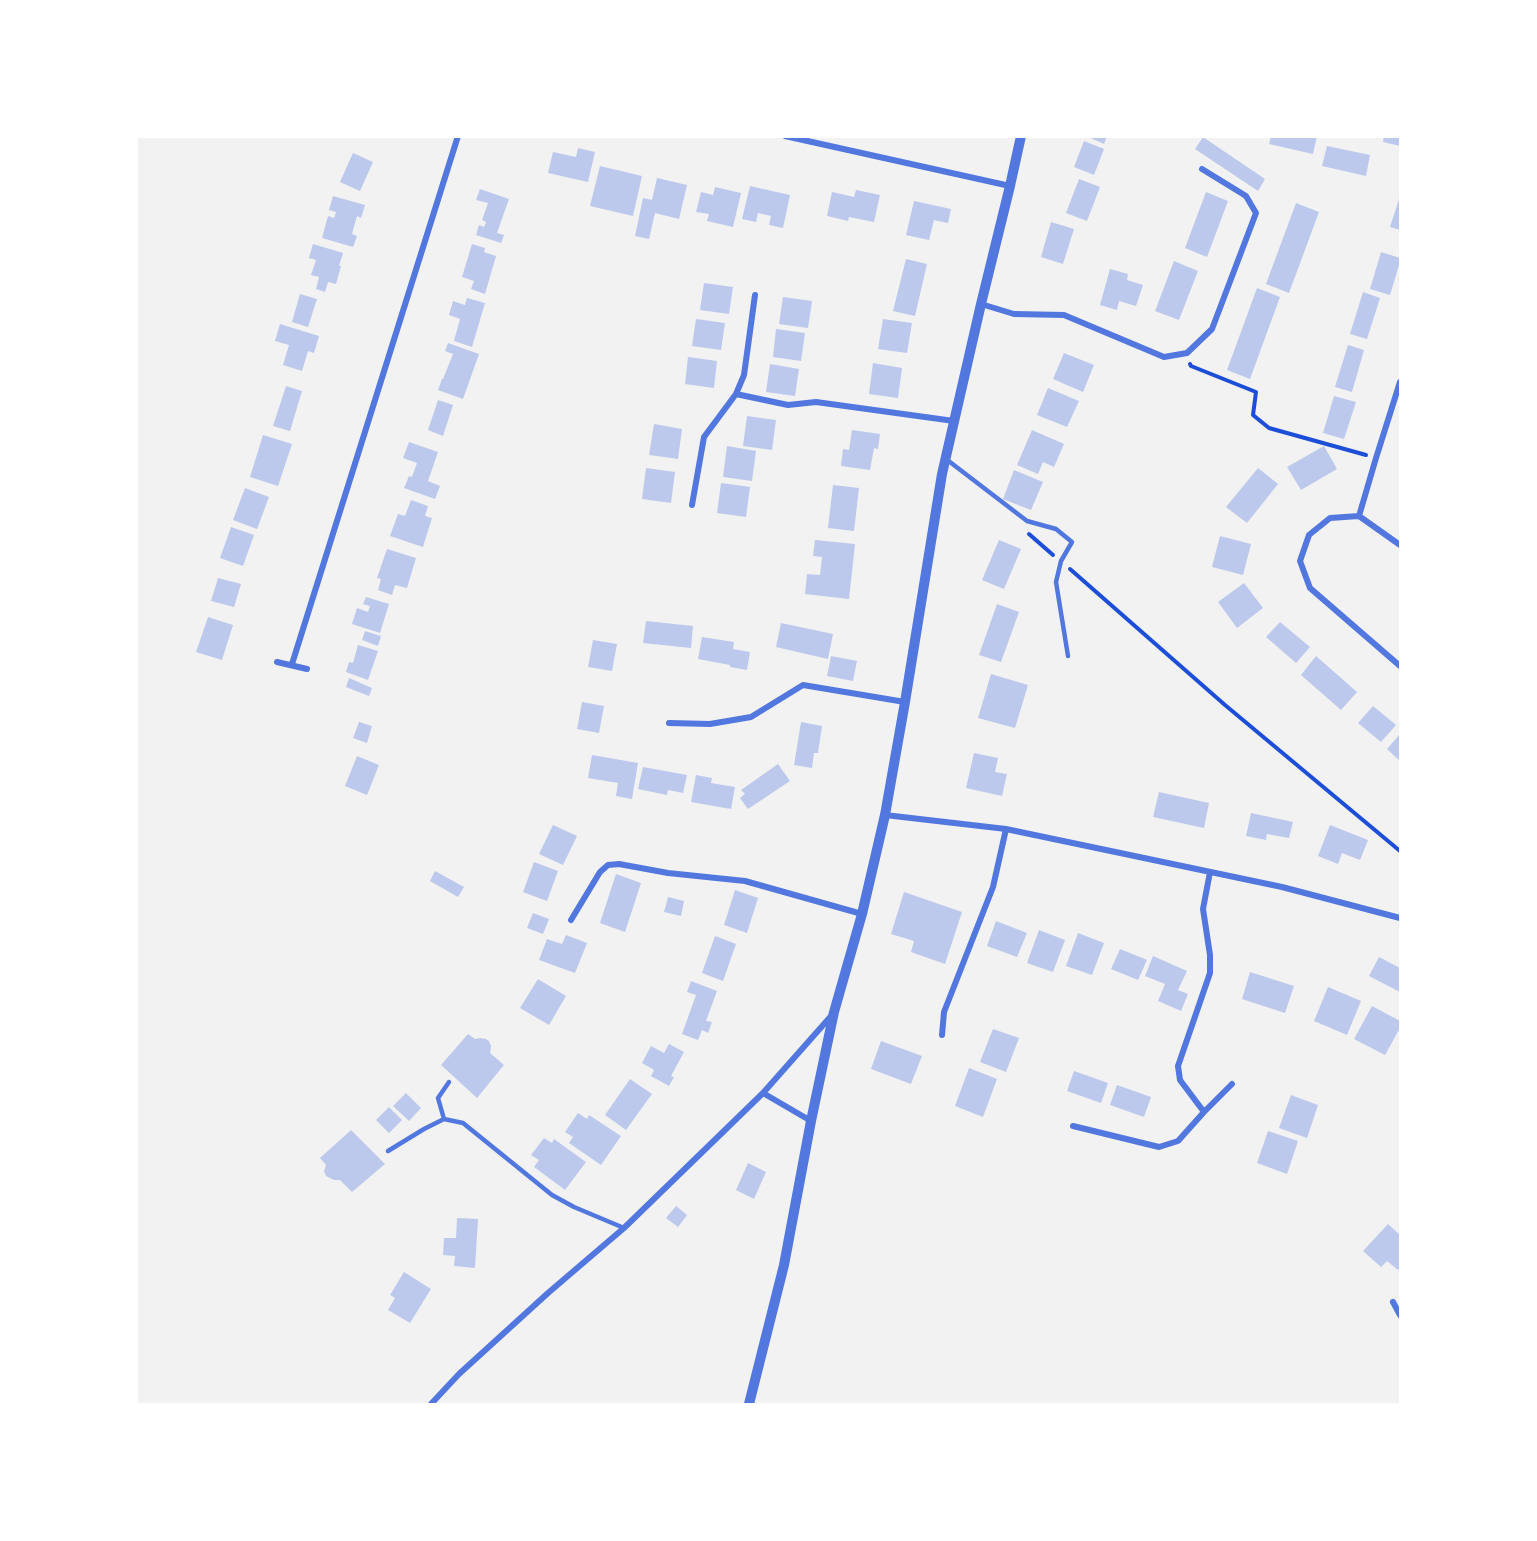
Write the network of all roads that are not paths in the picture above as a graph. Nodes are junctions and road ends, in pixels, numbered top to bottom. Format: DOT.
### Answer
graph roads {
  1 [pos="458,136"];
  2 [pos="785,136"];
  3 [pos="1021,136"];
  4 [pos="1202,169"];
  5 [pos="1010,186"];
  6 [pos="755,295"];
  7 [pos="981,304"];
  8 [pos="1401,382"];
  9 [pos="736,394"];
  10 [pos="954,422"];
  11 [pos="946,459"];
  12 [pos="693,505"];
  13 [pos="1359,516"];
  14 [pos="1401,544"];
  15 [pos="1068,656"];
  16 [pos="277,662"];
  17 [pos="292,664"];
  18 [pos="1401,666"];
  19 [pos="306,669"];
  20 [pos="905,702"];
  21 [pos="669,723"];
  22 [pos="885,815"];
  23 [pos="1006,829"];
  24 [pos="1210,872"];
  25 [pos="862,914"];
  26 [pos="1401,918"];
  27 [pos="571,920"];
  28 [pos="834,1012"];
  29 [pos="942,1035"];
  30 [pos="449,1082"];
  31 [pos="1232,1084"];
  32 [pos="762,1093"];
  33 [pos="1204,1112"];
  34 [pos="444,1119"];
  35 [pos="810,1121"];
  36 [pos="1073,1126"];
  37 [pos="388,1151"];
  38 [pos="624,1228"];
  39 [pos="1392,1302"];
  40 [pos="1401,1315"];
  41 [pos="431,1404"];
  42 [pos="749,1404"];
  1 -- 17 [label="street"];
  2 -- 5 [label="street"];
  3 -- 5 [label="street"];
  4 -- 7 [label="street"];
  5 -- 7 [label="street"];
  6 -- 9 [label="street"];
  7 -- 10 [label="street"];
  8 -- 13 [label="street"];
  9 -- 10 [label="street"];
  9 -- 12 [label="street"];
  10 -- 11 [label="street"];
  11 -- 15 [label="lane"];
  11 -- 20 [label="street"];
  13 -- 14 [label="street"];
  13 -- 18 [label="street"];
  16 -- 17 [label="street"];
  17 -- 19 [label="street"];
  20 -- 21 [label="street"];
  20 -- 22 [label="street"];
  22 -- 23 [label="street"];
  22 -- 25 [label="street"];
  23 -- 24 [label="street"];
  23 -- 29 [label="street"];
  24 -- 26 [label="street"];
  24 -- 33 [label="street"];
  25 -- 27 [label="street"];
  25 -- 28 [label="street"];
  28 -- 32 [label="street"];
  28 -- 35 [label="street"];
  30 -- 34 [label="lane"];
  31 -- 33 [label="street"];
  32 -- 35 [label="street"];
  32 -- 38 [label="street"];
  33 -- 36 [label="street"];
  34 -- 37 [label="lane"];
  34 -- 38 [label="lane"];
  35 -- 42 [label="street"];
  38 -- 41 [label="street"];
  39 -- 40 [label="street"];
}
